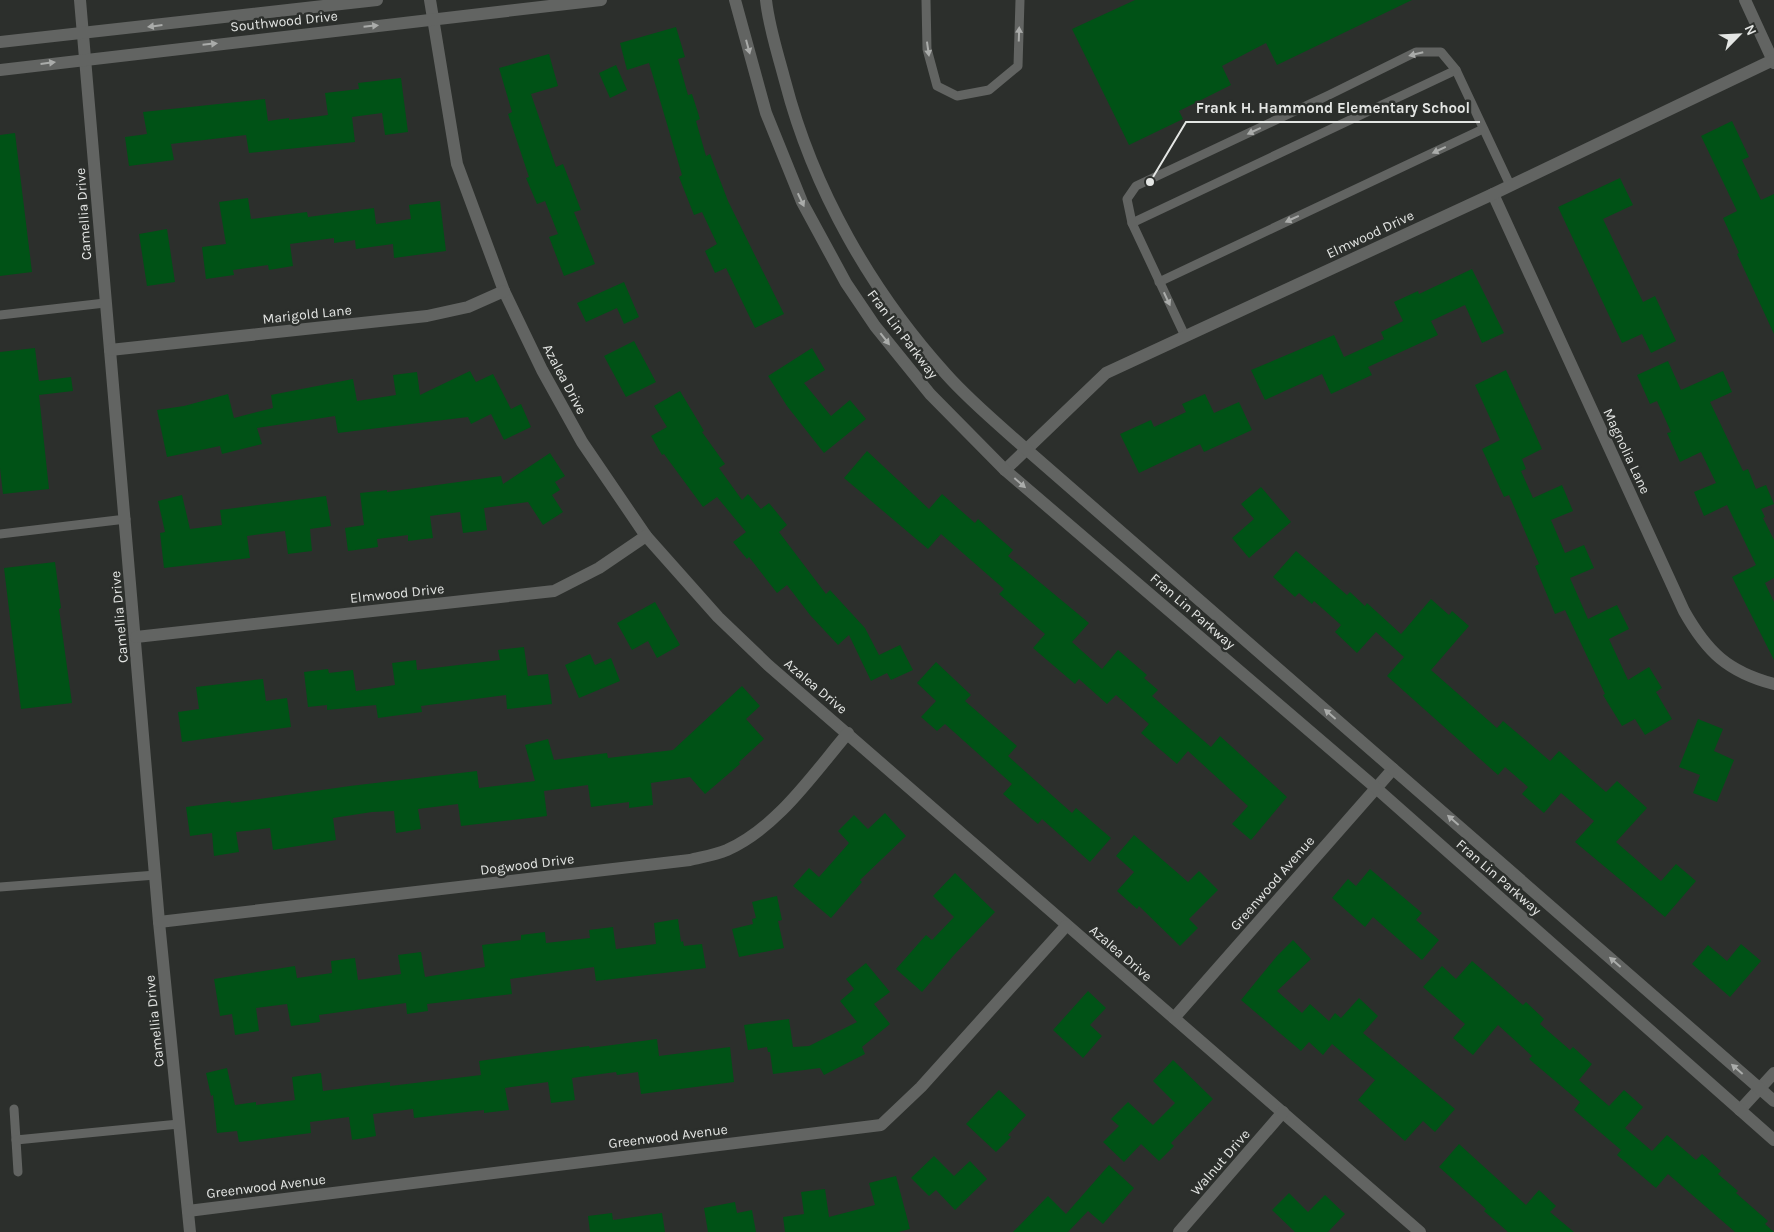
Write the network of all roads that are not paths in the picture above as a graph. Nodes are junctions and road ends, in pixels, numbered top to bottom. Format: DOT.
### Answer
graph roads {
  1 [pos="80,0"];
  2 [pos="377,0"];
  3 [pos="430,0"];
  4 [pos="601,0"];
  5 [pos="736,0"];
  6 [pos="766,0"];
  7 [pos="926,0"];
  8 [pos="1020,0"];
  9 [pos="1745,0"];
  10 [pos="433,19"];
  11 [pos="83,35"];
  12 [pos="0,42"];
  13 [pos="86,58"];
  14 [pos="1773,61"];
  15 [pos="0,70"];
  16 [pos="1456,70"];
  17 [pos="1483,129"];
  18 [pos="1510,185"];
  19 [pos="1493,194"];
  20 [pos="1132,223"];
  21 [pos="1159,282"];
  22 [pos="504,291"];
  23 [pos="105,303"];
  24 [pos="0,316"];
  25 [pos="1184,336"];
  26 [pos="110,350"];
  27 [pos="1026,449"];
  28 [pos="1005,470"];
  29 [pos="126,519"];
  30 [pos="0,534"];
  31 [pos="646,536"];
  32 [pos="136,637"];
  33 [pos="1774,684"];
  34 [pos="848,732"];
  35 [pos="1393,768"];
  36 [pos="1376,788"];
  37 [pos="156,875"];
  38 [pos="0,888"];
  39 [pos="160,922"];
  40 [pos="1066,926"];
  41 [pos="1174,1018"];
  42 [pos="1774,1072"];
  43 [pos="1759,1087"];
  44 [pos="1774,1101"];
  45 [pos="14,1108"];
  46 [pos="1740,1110"];
  47 [pos="1283,1112"];
  48 [pos="179,1124"];
  49 [pos="16,1140"];
  50 [pos="1774,1140"];
  51 [pos="18,1172"];
  52 [pos="188,1211"];
  53 [pos="190,1232"];
  54 [pos="1179,1232"];
  55 [pos="1420,1232"];
  1 -- 11 [label="street, Camellia Drive"];
  2 -- 11 [label="street, Southwood Drive, one-way"];
  3 -- 10 [label="street, Azalea Drive"];
  4 -- 10 [label="street, Southwood Drive"];
  5 -- 28 [label="street, Fran Lin Parkway, one-way"];
  6 -- 27 [label="street, Fran Lin Parkway"];
  7 -- 8 [label="lane, one-way"];
  9 -- 14 [label="street"];
  13 -- 10 [label="street, Southwood Drive, one-way"];
  10 -- 22 [label="street, Azalea Drive"];
  11 -- 12 [label="street, Southwood Drive"];
  11 -- 13 [label="street, Camellia Drive"];
  15 -- 13 [label="street, Southwood Drive, one-way"];
  13 -- 23 [label="street, Camellia Drive"];
  14 -- 18 [label="street, Elmwood Drive"];
  16 -- 17 [label="lane"];
  16 -- 20 [label="lane"];
  16 -- 20 [label="lane, one-way"];
  17 -- 18 [label="lane"];
  17 -- 21 [label="lane, one-way"];
  18 -- 19 [label="street, Elmwood Drive"];
  19 -- 25 [label="street, Elmwood Drive"];
  19 -- 33 [label="street, Magnolia Lane"];
  20 -- 21 [label="lane"];
  21 -- 25 [label="lane, one-way"];
  22 -- 26 [label="street, Marigold Lane"];
  22 -- 31 [label="street, Azalea Drive"];
  23 -- 24 [label="lane"];
  23 -- 26 [label="street, Camellia Drive"];
  25 -- 27 [label="street, Elmwood Drive"];
  26 -- 29 [label="street, Camellia Drive"];
  27 -- 28 [label="street, Elmwood Drive"];
  35 -- 27 [label="street, Fran Lin Parkway, one-way"];
  28 -- 36 [label="street, Fran Lin Parkway, one-way"];
  29 -- 30 [label="lane"];
  29 -- 32 [label="street, Camellia Drive"];
  31 -- 32 [label="street, Elmwood Drive"];
  31 -- 34 [label="street, Azalea Drive"];
  32 -- 37 [label="street, Camellia Drive"];
  34 -- 39 [label="street, Dogwood Drive"];
  34 -- 40 [label="street, Azalea Drive"];
  35 -- 36 [label="street, Greenwood Avenue"];
  43 -- 35 [label="street, Fran Lin Parkway, one-way"];
  36 -- 41 [label="street, Greenwood Avenue"];
  36 -- 46 [label="street, Fran Lin Parkway"];
  37 -- 38 [label="lane"];
  37 -- 39 [label="street, Camellia Drive"];
  39 -- 48 [label="street, Camellia Drive"];
  40 -- 41 [label="street, Azalea Drive"];
  40 -- 52 [label="street, Greenwood Avenue"];
  41 -- 47 [label="street, Azalea Drive"];
  42 -- 43 [label="street"];
  43 -- 44 [label="street, Fran Lin Parkway"];
  43 -- 46 [label="street"];
  45 -- 49 [label="lane"];
  46 -- 50 [label="street, Fran Lin Parkway"];
  47 -- 54 [label="street, Walnut Drive"];
  47 -- 55 [label="street, Azalea Drive"];
  48 -- 49 [label="lane"];
  48 -- 52 [label="street, Camellia Drive"];
  49 -- 51 [label="lane"];
  52 -- 53 [label="street, Camellia Drive"];
}
